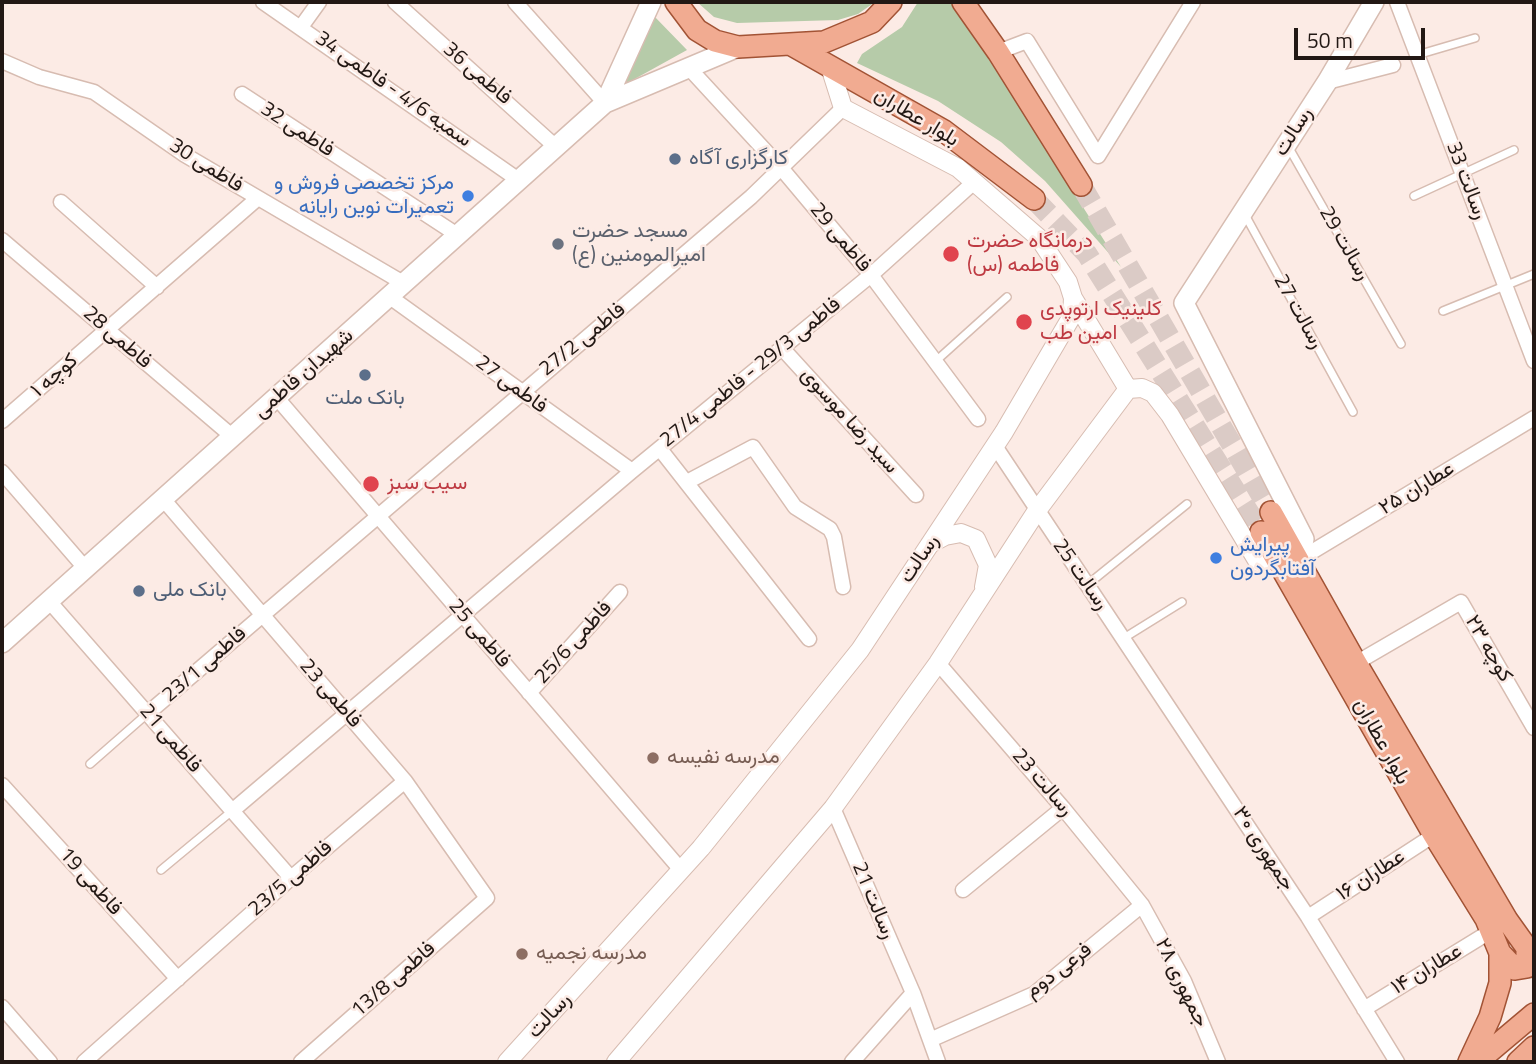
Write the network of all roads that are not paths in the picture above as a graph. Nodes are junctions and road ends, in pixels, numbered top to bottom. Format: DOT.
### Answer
graph roads {
  1 [pos="263,2"];
  2 [pos="319,2"];
  3 [pos="395,2"];
  4 [pos="514,2"];
  5 [pos="651,2"];
  6 [pos="676,2"];
  7 [pos="891,2"];
  8 [pos="963,2"];
  9 [pos="1374,2"];
  10 [pos="1397,2"];
  11 [pos="1190,3"];
  12 [pos="301,27"];
  13 [pos="1475,38"];
  14 [pos="792,46"];
  15 [pos="738,47"];
  16 [pos="998,52"];
  17 [pos="1418,55"];
  18 [pos="2,61"];
  19 [pos="1393,65"];
  20 [pos="689,68"];
  21 [pos="831,69"];
  22 [pos="1327,82"];
  23 [pos="242,94"];
  24 [pos="605,103"];
  25 [pos="844,108"];
  26 [pos="1287,144"];
  27 [pos="557,148"];
  28 [pos="1514,150"];
  29 [pos="782,169"];
  30 [pos="1462,173"];
  31 [pos="520,181"];
  32 [pos="973,183"];
  33 [pos="1081,185"];
  34 [pos="1414,196"];
  35 [pos="258,198"];
  36 [pos="1034,199"];
  37 [pos="61,202"];
  38 [pos="1244,212"];
  39 [pos="459,236"];
  40 [pos="6,249"];
  41 [pos="1534,274"];
  42 [pos="871,275"];
  43 [pos="157,287"];
  44 [pos="1506,287"];
  45 [pos="398,291"];
  46 [pos="1007,297"];
  47 [pos="1073,299"];
  48 [pos="1443,312"];
  49 [pos="108,330"];
  50 [pos="1401,344"];
  51 [pos="782,348"];
  52 [pos="937,360"];
  53 [pos="1534,361"];
  54 [pos="1128,389"];
  55 [pos="520,392"];
  56 [pos="276,398"];
  57 [pos="1353,412"];
  58 [pos="1534,418"];
  59 [pos="978,419"];
  60 [pos="2,421"];
  61 [pos="233,437"];
  62 [pos="995,446"];
  63 [pos="660,449"];
  64 [pos="632,471"];
  65 [pos="2,472"];
  66 [pos="687,482"];
  67 [pos="916,495"];
  68 [pos="163,499"];
  69 [pos="1187,503"];
  70 [pos="1036,512"];
  71 [pos="1271,512"];
  72 [pos="377,516"];
  73 [pos="1261,532"];
  74 [pos="929,544"];
  75 [pos="1290,561"];
  76 [pos="85,569"];
  77 [pos="1087,585"];
  78 [pos="843,587"];
  79 [pos="620,592"];
  80 [pos="982,594"];
  81 [pos="49,601"];
  82 [pos="1182,602"];
  83 [pos="262,615"];
  84 [pos="463,616"];
  85 [pos="1124,638"];
  86 [pos="809,639"];
  87 [pos="2,643"];
  88 [pos="939,663"];
  89 [pos="1356,663"];
  90 [pos="529,693"];
  91 [pos="147,714"];
  92 [pos="348,715"];
  93 [pos="1534,728"];
  94 [pos="90,764"];
  95 [pos="405,781"];
  96 [pos="2,785"];
  97 [pos="1063,807"];
  98 [pos="834,808"];
  99 [pos="232,811"];
  100 [pos="1434,835"];
  101 [pos="161,870"];
  102 [pos="681,870"];
  103 [pos="290,878"];
  104 [pos="963,890"];
  105 [pos="486,898"];
  106 [pos="1142,905"];
  107 [pos="1308,917"];
  108 [pos="1499,926"];
  109 [pos="1534,935"];
  110 [pos="1500,953"];
  111 [pos="178,979"];
  112 [pos="913,993"];
  113 [pos="2,1007"];
  114 [pos="1364,1009"];
  115 [pos="1532,1018"];
  116 [pos="930,1041"];
  117 [pos="50,1062"];
  118 [pos="84,1062"];
  119 [pos="301,1062"];
  120 [pos="507,1062"];
  121 [pos="616,1062"];
  122 [pos="852,1062"];
  123 [pos="938,1062"];
  124 [pos="1216,1062"];
  125 [pos="1397,1062"];
  126 [pos="1469,1062"];
  127 [pos="1478,1062"];
  1 -- 12 [label="street, سمیه 4/6 - فاطمی 34"];
  2 -- 12 [label="street"];
  3 -- 27 [label="street, فاطمی 36"];
  4 -- 24 [label="street"];
  5 -- 24 [label="main road"];
  6 -- 15 [label="main road"];
  7 -- 14 [label="main road"];
  8 -- 16 [label="main road"];
  9 -- 22 [label="main road, رسالت"];
  10 -- 17 [label="street, رسالت 33"];
  11 -- 16 [label="street"];
  12 -- 31 [label="street, سمیه 4/6 - فاطمی 34"];
  13 -- 17 [label="lane"];
  14 -- 15 [label="main road"];
  14 -- 21 [label="main road, بلوار عطاران"];
  15 -- 20 [label="main road"];
  16 -- 33 [label="main road"];
  17 -- 30 [label="street, رسالت 33"];
  18 -- 35 [label="street, فاطمی 30"];
  19 -- 22 [label="street"];
  20 -- 24 [label="main road"];
  20 -- 29 [label="street, فاطمی 29"];
  21 -- 25 [label="street"];
  21 -- 36 [label="main road, بلوار عطاران"];
  22 -- 26 [label="main road, رسالت"];
  23 -- 39 [label="street, فاطمی 32"];
  24 -- 27 [label="main road, شهیدان فاطمی"];
  25 -- 29 [label="street, فاطمی 27/2"];
  25 -- 32 [label="street"];
  26 -- 38 [label="main road, رسالت"];
  26 -- 50 [label="lane, رسالت 29"];
  27 -- 31 [label="main road, شهیدان فاطمی"];
  28 -- 30 [label="lane"];
  29 -- 42 [label="street, فاطمی 29"];
  29 -- 55 [label="street, فاطمی 27/2"];
  30 -- 34 [label="lane"];
  30 -- 44 [label="street, رسالت 33"];
  31 -- 39 [label="main road, شهیدان فاطمی"];
  32 -- 42 [label="street, فاطمی 29/3 - فاطمی 27/4"];
  32 -- 47 [label="street"];
  35 -- 43 [label="street, کوچه ۱"];
  35 -- 45 [label="street, فاطمی 30"];
  37 -- 43 [label="street"];
  38 -- 57 [label="lane, رسالت 27"];
  38 -- 75 [label="main road, رسالت"];
  39 -- 45 [label="main road, شهیدان فاطمی"];
  40 -- 49 [label="street, فاطمی 28"];
  41 -- 44 [label="lane"];
  42 -- 51 [label="street, فاطمی 29/3 - فاطمی 27/4"];
  42 -- 52 [label="street, فاطمی 29"];
  43 -- 49 [label="street, کوچه ۱"];
  44 -- 48 [label="lane"];
  44 -- 53 [label="street, رسالت 33"];
  45 -- 55 [label="street, فاطمی 27"];
  45 -- 56 [label="main road, شهیدان فاطمی"];
  46 -- 52 [label="lane"];
  47 -- 54 [label="street"];
  47 -- 62 [label="street, رسالت"];
  49 -- 60 [label="street, کوچه ۱"];
  49 -- 61 [label="street, فاطمی 28"];
  51 -- 63 [label="street, فاطمی 29/3 - فاطمی 27/4"];
  51 -- 67 [label="street, سید رضا موسوی"];
  52 -- 59 [label="street, فاطمی 29"];
  54 -- 70 [label="street"];
  54 -- 75 [label="street"];
  55 -- 64 [label="street, فاطمی 27"];
  55 -- 72 [label="street, فاطمی 27/2"];
  56 -- 61 [label="main road, شهیدان فاطمی"];
  56 -- 72 [label="street, فاطمی 25"];
  58 -- 75 [label="street, عطاران ۲۵"];
  61 -- 68 [label="main road, شهیدان فاطمی"];
  62 -- 70 [label="street, رسالت 25"];
  62 -- 74 [label="street, رسالت"];
  63 -- 64 [label="street, فاطمی 29/3 - فاطمی 27/4"];
  63 -- 66 [label="street"];
  64 -- 84 [label="street, فاطمی 29/3 - فاطمی 27/4"];
  65 -- 76 [label="street"];
  66 -- 78 [label="street"];
  66 -- 86 [label="street"];
  68 -- 76 [label="main road, شهیدان فاطمی"];
  68 -- 83 [label="street, فاطمی 23"];
  69 -- 77 [label="lane"];
  70 -- 77 [label="street, رسالت 25"];
  70 -- 80 [label="street"];
  71 -- 75 [label="main road, بلوار عطاران"];
  72 -- 83 [label="street, فاطمی 23/1"];
  72 -- 84 [label="street, فاطمی 25"];
  73 -- 75 [label="main road, بلوار عطاران"];
  74 -- 80 [label="street"];
  74 -- 102 [label="street, رسالت"];
  75 -- 89 [label="main road, بلوار عطاران"];
  75 -- 100 [label="main road, بلوار عطاران"];
  76 -- 81 [label="main road, شهیدان فاطمی"];
  77 -- 85 [label="street, رسالت 25"];
  79 -- 90 [label="street, فاطمی 25/6"];
  80 -- 88 [label="street"];
  81 -- 87 [label="main road, شهیدان فاطمی"];
  81 -- 91 [label="street, فاطمی 21"];
  82 -- 85 [label="lane"];
  83 -- 91 [label="street, فاطمی 23/1"];
  83 -- 92 [label="street, فاطمی 23"];
  84 -- 90 [label="street, فاطمی 25"];
  84 -- 92 [label="street, فاطمی 29/3 - فاطمی 27/4"];
  85 -- 107 [label="street, جمهوری ۳۰"];
  88 -- 97 [label="street, رسالت 23"];
  88 -- 98 [label="street"];
  89 -- 93 [label="street, کوچه ۲۳"];
  89 -- 108 [label="main road, بلوار عطاران"];
  90 -- 102 [label="street, فاطمی 25"];
  91 -- 94 [label="lane"];
  91 -- 99 [label="street, فاطمی 21"];
  92 -- 95 [label="street, فاطمی 23"];
  92 -- 99 [label="street, فاطمی 29/3 - فاطمی 27/4"];
  95 -- 103 [label="street, فاطمی 23/5"];
  95 -- 105 [label="street, فاطمی 23"];
  96 -- 111 [label="street, فاطمی 19"];
  97 -- 104 [label="street"];
  97 -- 106 [label="street, رسالت 23"];
  98 -- 112 [label="street, رسالت 21"];
  98 -- 121 [label="street"];
  99 -- 101 [label="lane"];
  99 -- 103 [label="street, فاطمی 21"];
  100 -- 107 [label="street, عطاران ۱۶"];
  100 -- 108 [label="main road, بلوار عطاران"];
  102 -- 120 [label="street, رسالت"];
  103 -- 111 [label="street, فاطمی 23/5"];
  105 -- 119 [label="street, فاطمی 13/8"];
  106 -- 116 [label="street, فرعی دوم"];
  106 -- 124 [label="street, جمهوری ۲۸"];
  107 -- 114 [label="street, جمهوری ۳۰"];
  108 -- 109 [label="main road"];
  108 -- 110 [label="main road, بلوار عطاران"];
  108 -- 110 [label="main road"];
  108 -- 114 [label="street, عطاران ۱۴"];
  110 -- 126 [label="main road"];
  111 -- 118 [label="street, فاطمی 23/5"];
  112 -- 116 [label="street, رسالت 21"];
  112 -- 122 [label="street"];
  113 -- 117 [label="street"];
  114 -- 125 [label="street, جمهوری ۳۰"];
  115 -- 127 [label="main road"];
  116 -- 123 [label="street, رسالت 21"];
}
